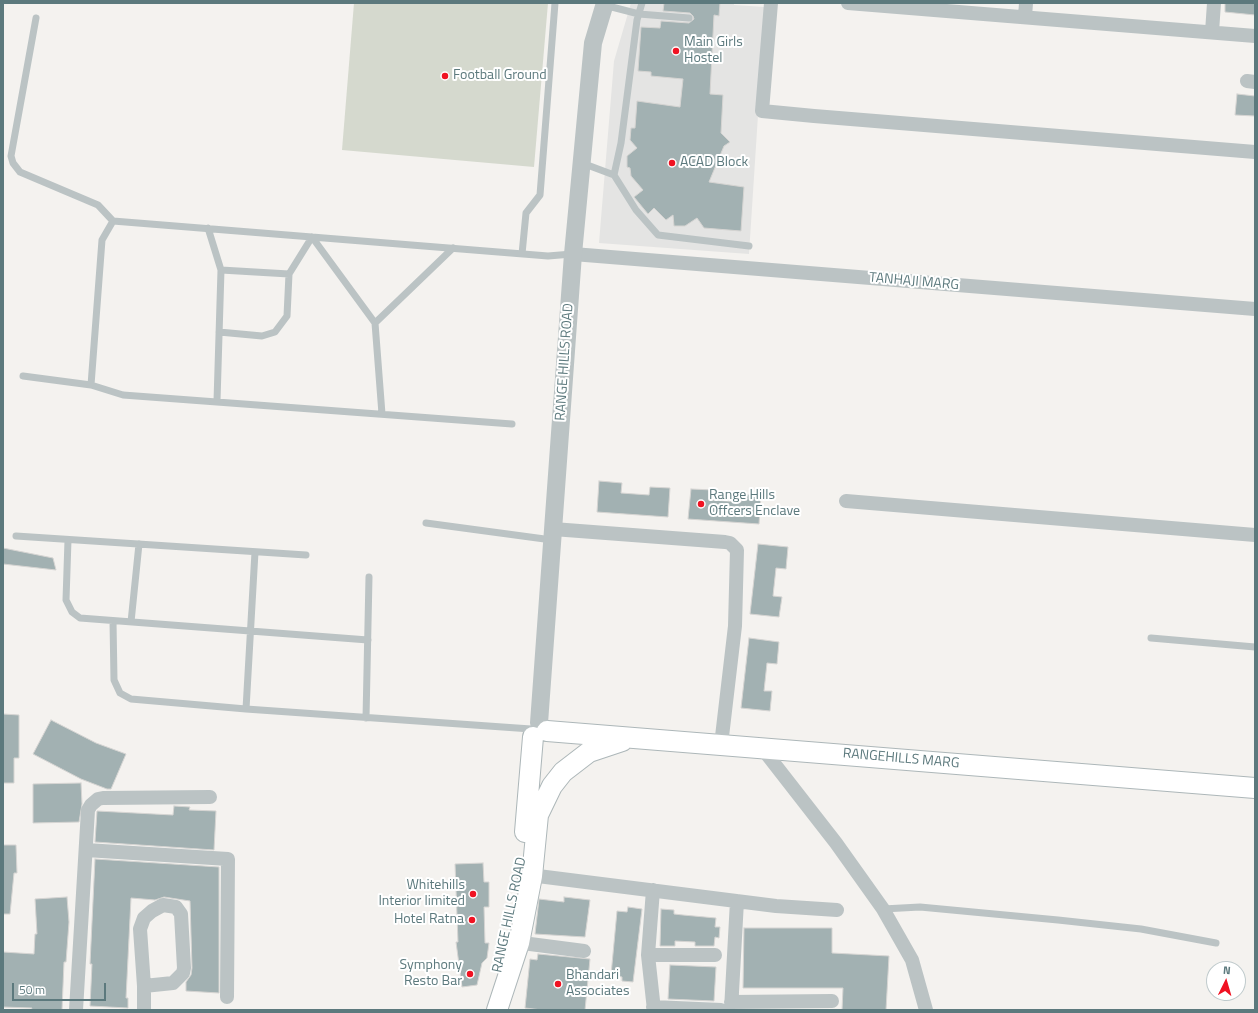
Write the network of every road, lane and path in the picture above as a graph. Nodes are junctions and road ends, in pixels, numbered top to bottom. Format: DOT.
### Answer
graph roads {
  1 [pos="555,3"];
  2 [pos="642,3"];
  3 [pos="771,3"];
  4 [pos="848,3"];
  5 [pos="1026,3"];
  6 [pos="1214,3"];
  7 [pos="604,4"];
  8 [pos="639,14"];
  9 [pos="1024,17"];
  10 [pos="36,18"];
  11 [pos="689,18"];
  12 [pos="1212,32"];
  13 [pos="1255,36"];
  14 [pos="1255,152"];
  15 [pos="582,163"];
  16 [pos="614,175"];
  17 [pos="114,221"];
  18 [pos="208,228"];
  19 [pos="312,237"];
  20 [pos="749,246"];
  21 [pos="454,248"];
  22 [pos="522,254"];
  23 [pos="573,254"];
  24 [pos="221,270"];
  25 [pos="289,274"];
  26 [pos="1255,309"];
  27 [pos="376,323"];
  28 [pos="220,332"];
  29 [pos="23,376"];
  30 [pos="91,385"];
  31 [pos="217,402"];
  32 [pos="382,414"];
  33 [pos="512,424"];
  34 [pos="846,501"];
  35 [pos="426,523"];
  36 [pos="553,535"];
  37 [pos="1255,535"];
  38 [pos="16,536"];
  39 [pos="68,540"];
  40 [pos="139,544"];
  41 [pos="255,552"];
  42 [pos="306,555"];
  43 [pos="369,577"];
  44 [pos="113,621"];
  45 [pos="131,622"];
  46 [pos="251,631"];
  47 [pos="1151,638"];
  48 [pos="368,640"];
  49 [pos="1255,647"];
  50 [pos="246,709"];
  51 [pos="366,718"];
  52 [pos="539,732"];
  53 [pos="634,738"];
  54 [pos="721,745"];
  55 [pos="762,748"];
  56 [pos="1255,788"];
  57 [pos="210,797"];
  58 [pos="538,814"];
  59 [pos="86,850"];
  60 [pos="527,875"];
  61 [pos="653,890"];
  62 [pos="737,901"];
  63 [pos="883,909"];
  64 [pos="838,910"];
  65 [pos="513,942"];
  66 [pos="1216,943"];
  67 [pos="584,951"];
  68 [pos="715,954"];
  69 [pos="648,955"];
  70 [pos="144,986"];
  71 [pos="227,997"];
  72 [pos="832,1001"];
  73 [pos="728,1007"];
  74 [pos="654,1008"];
  75 [pos="76,1010"];
  76 [pos="144,1010"];
  77 [pos="484,1010"];
  78 [pos="497,1010"];
  79 [pos="926,1010"];
  1 -- 22 [label="lane"];
  2 -- 8 [label="lane"];
  3 -- 14 [label="street"];
  4 -- 9 [label="street"];
  5 -- 9 [label="street"];
  6 -- 12 [label="street"];
  7 -- 8 [label="lane"];
  7 -- 15 [label="street, RANGE HILLS ROAD"];
  8 -- 11 [label="lane"];
  8 -- 16 [label="lane"];
  9 -- 12 [label="street"];
  10 -- 17 [label="lane"];
  12 -- 13 [label="street"];
  15 -- 16 [label="lane"];
  15 -- 23 [label="street, RANGE HILLS ROAD"];
  16 -- 20 [label="lane"];
  17 -- 18 [label="lane"];
  17 -- 30 [label="lane"];
  18 -- 19 [label="lane"];
  18 -- 24 [label="lane"];
  19 -- 21 [label="lane"];
  19 -- 25 [label="lane"];
  19 -- 27 [label="lane"];
  21 -- 22 [label="lane"];
  21 -- 27 [label="lane"];
  22 -- 23 [label="lane"];
  23 -- 26 [label="street, TANHAJI MARG"];
  23 -- 36 [label="street, RANGE HILLS ROAD"];
  24 -- 25 [label="lane"];
  24 -- 28 [label="lane"];
  25 -- 28 [label="lane"];
  27 -- 32 [label="lane"];
  28 -- 31 [label="lane"];
  29 -- 30 [label="lane"];
  30 -- 31 [label="lane"];
  31 -- 32 [label="lane"];
  32 -- 33 [label="lane"];
  34 -- 37 [label="street"];
  35 -- 36 [label="lane"];
  36 -- 52 [label="street, RANGE HILLS ROAD"];
  36 -- 54 [label="street"];
  38 -- 39 [label="lane"];
  39 -- 40 [label="lane"];
  39 -- 44 [label="lane"];
  40 -- 41 [label="lane"];
  40 -- 45 [label="lane"];
  41 -- 42 [label="lane"];
  41 -- 46 [label="lane"];
  43 -- 48 [label="lane"];
  44 -- 45 [label="lane"];
  44 -- 50 [label="lane"];
  45 -- 46 [label="lane"];
  46 -- 48 [label="lane"];
  46 -- 50 [label="lane"];
  47 -- 49 [label="lane"];
  48 -- 51 [label="lane"];
  50 -- 51 [label="lane"];
  51 -- 52 [label="lane"];
  52 -- 53 [label="main road, RANGEHILLS MARG"];
  52 -- 58 [label="main road, RANGE HILLS ROAD"];
  52 -- 60 [label="main road, RANGE HILLS ROAD"];
  53 -- 54 [label="main road, RANGEHILLS MARG"];
  53 -- 58 [label="main road"];
  54 -- 55 [label="main road, RANGEHILLS MARG"];
  55 -- 56 [label="main road, RANGEHILLS MARG"];
  55 -- 63 [label="street"];
  57 -- 59 [label="street"];
  58 -- 60 [label="main road, RANGE HILLS ROAD"];
  59 -- 71 [label="street"];
  59 -- 75 [label="street"];
  60 -- 61 [label="street"];
  60 -- 65 [label="main road, RANGE HILLS ROAD"];
  61 -- 62 [label="street"];
  61 -- 69 [label="street"];
  62 -- 64 [label="street"];
  62 -- 73 [label="street"];
  63 -- 66 [label="lane"];
  63 -- 79 [label="street"];
  65 -- 67 [label="street"];
  65 -- 77 [label="main road, RANGE HILLS ROAD"];
  65 -- 78 [label="main road"];
  68 -- 69 [label="street"];
  69 -- 74 [label="street"];
  70 -- 70 [label="street"];
  70 -- 76 [label="street"];
  72 -- 73 [label="street"];
  73 -- 74 [label="street"];
}
